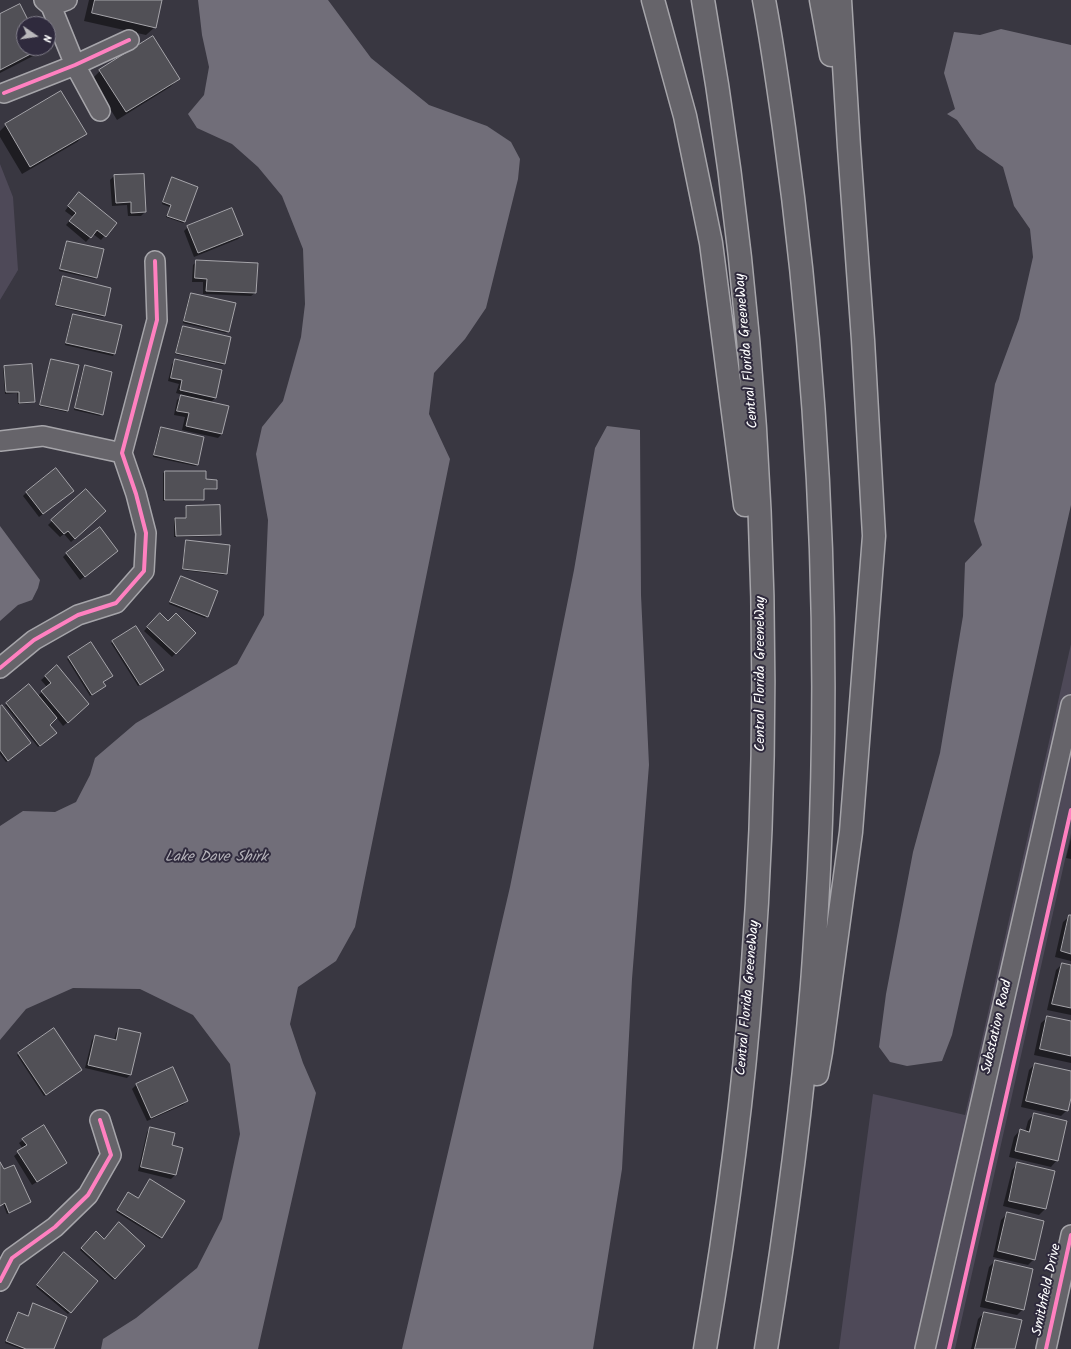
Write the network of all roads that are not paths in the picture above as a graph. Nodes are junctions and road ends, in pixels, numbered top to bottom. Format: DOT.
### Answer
graph roads {
  1 [pos="653,0"];
  2 [pos="703,0"];
  3 [pos="764,0"];
  4 [pos="821,0"];
  5 [pos="840,0"];
  6 [pos="54,2"];
  7 [pos="128,40"];
  8 [pos="75,65"];
  9 [pos="4,93"];
  10 [pos="100,111"];
  11 [pos="849,147"];
  12 [pos="155,261"];
  13 [pos="0,441"];
  14 [pos="122,452"];
  15 [pos="0,668"];
  16 [pos="1071,705"];
  17 [pos="761,818"];
  18 [pos="100,1120"];
  19 [pos="1071,1235"];
  20 [pos="6,1254"];
  21 [pos="0,1281"];
  22 [pos="774,1303"];
  23 [pos="705,1349"];
  24 [pos="766,1349"];
  25 [pos="925,1349"];
  26 [pos="1046,1349"];
  1 -- 17 [label="highway"];
  2 -- 17 [label="highway, Central Florida GreeneWay"];
  3 -- 22 [label="highway"];
  4 -- 11 [label="highway"];
  5 -- 11 [label="highway"];
  6 -- 8 [label="street"];
  7 -- 8 [label="street"];
  8 -- 9 [label="street"];
  8 -- 10 [label="street"];
  11 -- 22 [label="highway"];
  12 -- 14 [label="street"];
  13 -- 14 [label="street"];
  14 -- 15 [label="street"];
  16 -- 25 [label="street, Substation Road"];
  17 -- 23 [label="highway, Central Florida GreeneWay"];
  18 -- 20 [label="street"];
  19 -- 26 [label="street, Smithfield Drive"];
  20 -- 21 [label="street"];
  22 -- 24 [label="highway"];
}
